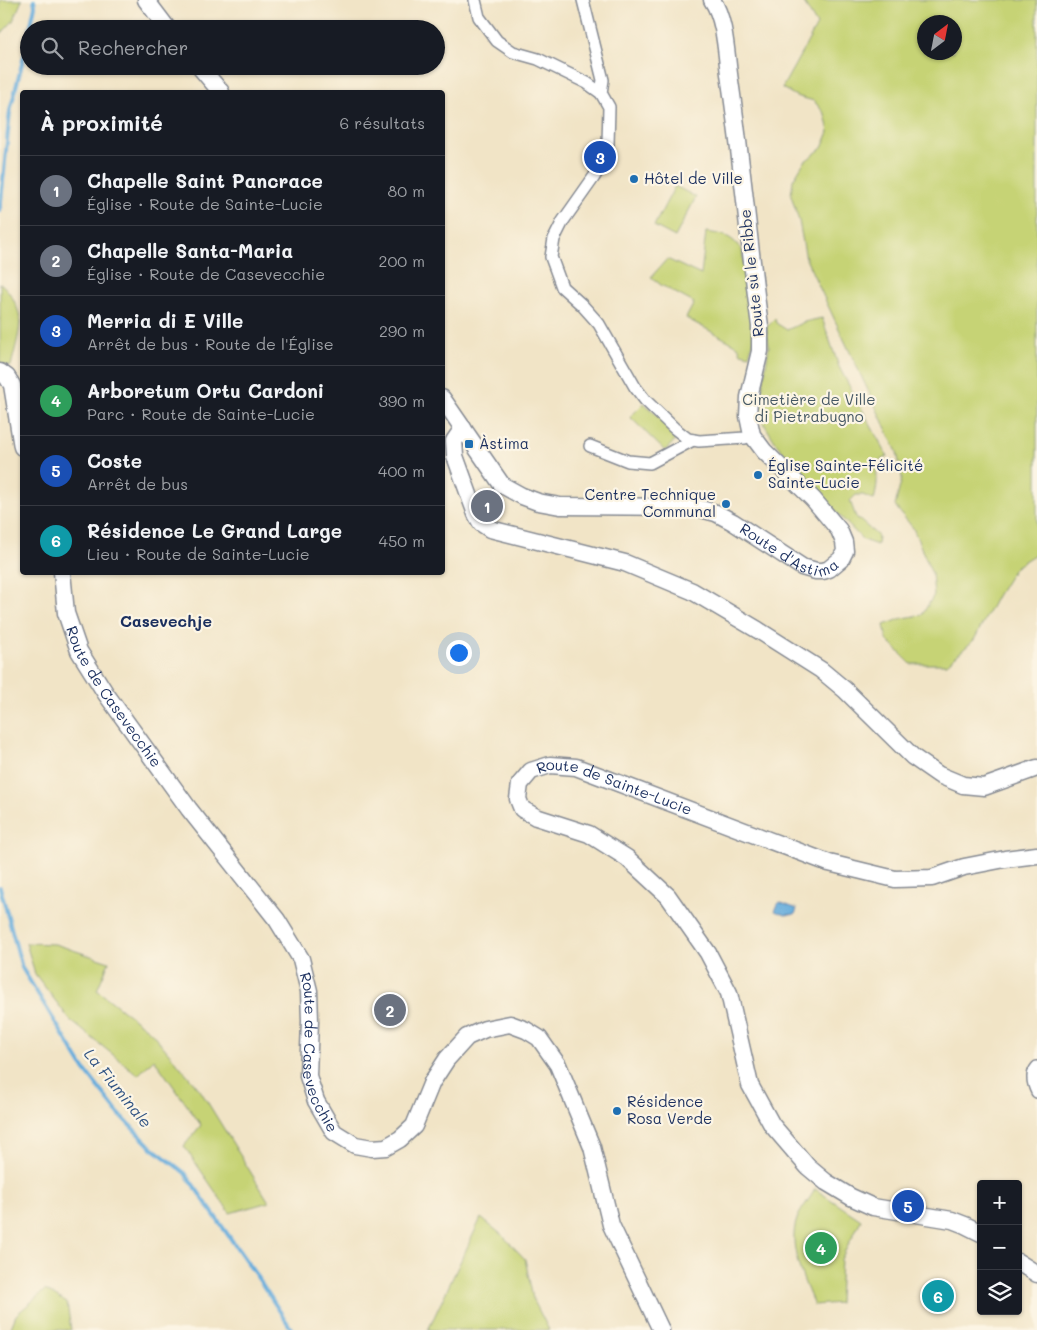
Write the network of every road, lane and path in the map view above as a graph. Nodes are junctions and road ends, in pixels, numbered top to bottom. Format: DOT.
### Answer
graph roads {
  1 [pos="146,0"];
  2 [pos="475,0"];
  3 [pos="583,0"];
  4 [pos="712,0"];
  5 [pos="161,20"];
  6 [pos="207,75"];
  7 [pos="219,90"];
  8 [pos="601,93"];
  9 [pos="0,372"];
  10 [pos="445,402"];
  11 [pos="463,428"];
  12 [pos="20,435"];
  13 [pos="752,435"];
  14 [pos="693,440"];
  15 [pos="590,446"];
  16 [pos="62,575"];
  17 [pos="1037,768"];
  18 [pos="1037,855"];
  19 [pos="1037,1067"];
  20 [pos="1037,1092"];
  21 [pos="977,1231"];
  22 [pos="1022,1265"];
  23 [pos="1037,1274"];
  24 [pos="662,1330"];
  1 -- 5 [label="street"];
  2 -- 8 [label="street"];
  3 -- 8 [label="street"];
  4 -- 13 [label="street, Route sù le Ribbe"];
  6 -- 7 [label="street"];
  8 -- 14 [label="street"];
  9 -- 12 [label="street"];
  10 -- 11 [label="street, Route d'Astima"];
  11 -- 13 [label="street, Route d'Astima"];
  11 -- 17 [label="street"];
  13 -- 14 [label="street"];
  14 -- 15 [label="street"];
  16 -- 24 [label="street, Route de Casevecchie"];
  18 -- 21 [label="street, Route de Sainte-Lucie"];
  19 -- 20 [label="street"];
  22 -- 23 [label="street"];
}
